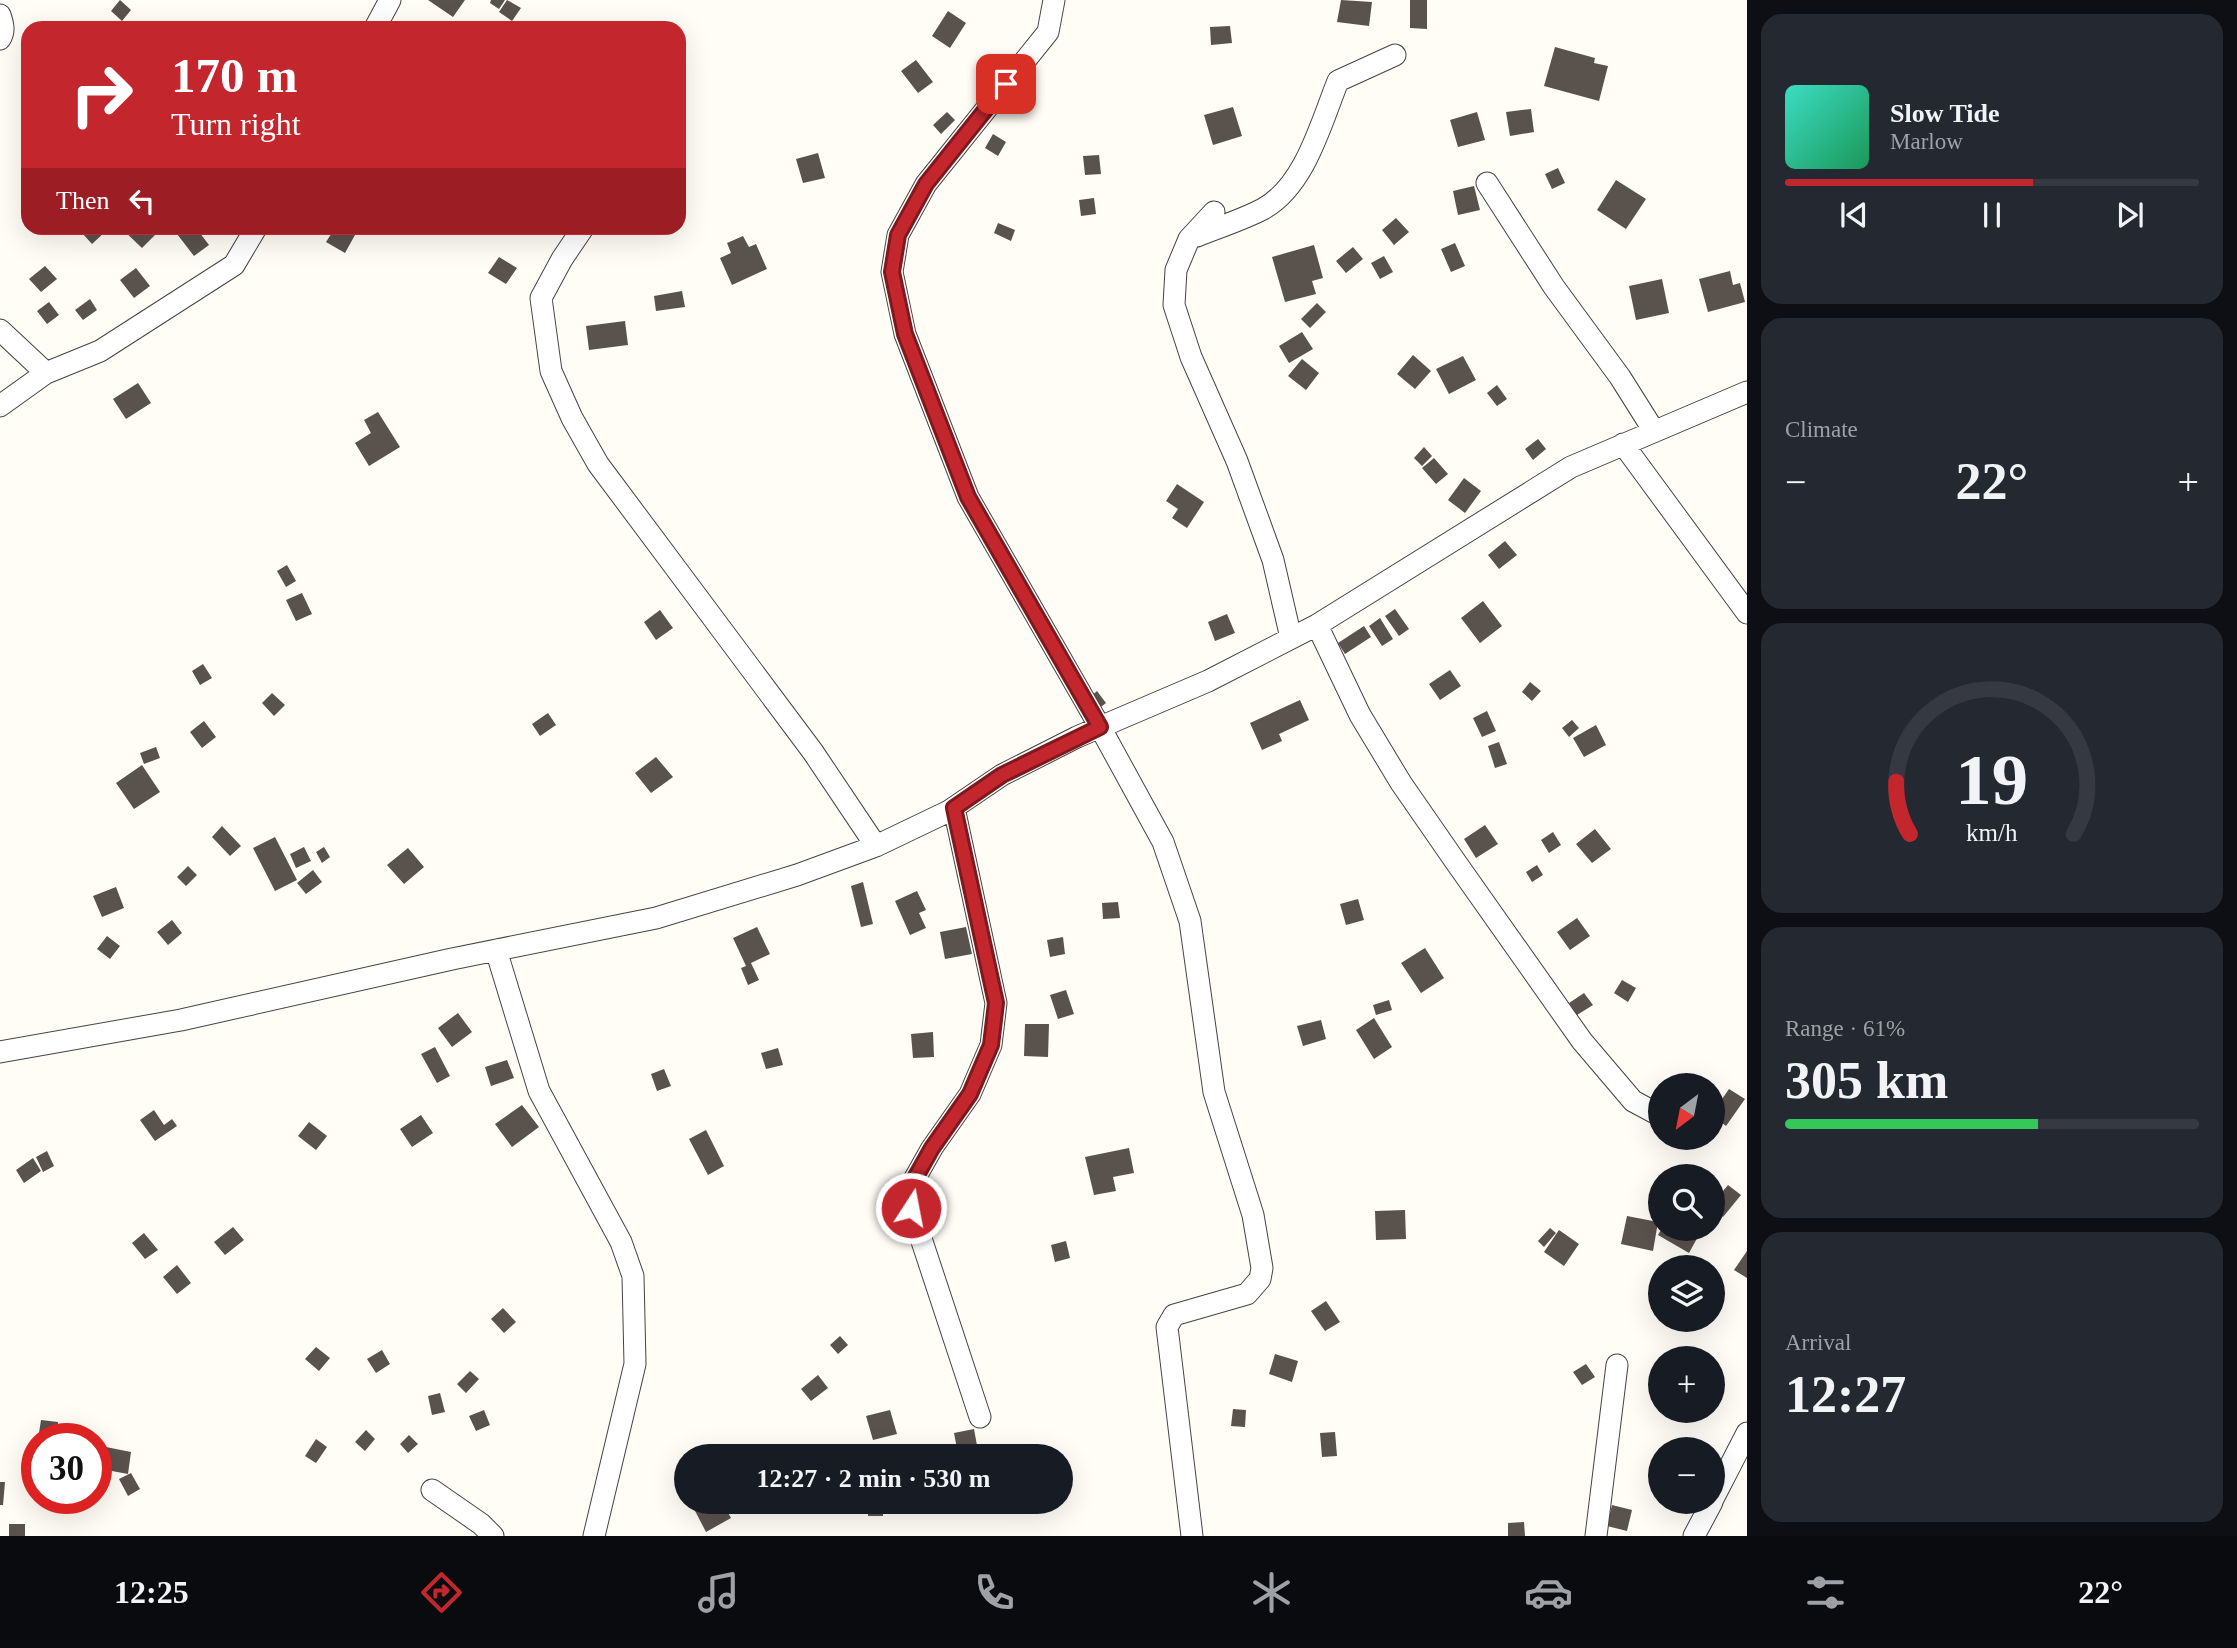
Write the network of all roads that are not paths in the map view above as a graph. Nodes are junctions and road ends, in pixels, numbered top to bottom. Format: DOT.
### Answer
graph roads {
  1 [pos="390,0"];
  2 [pos="1054,0"];
  3 [pos="0,15"];
  4 [pos="379,21"];
  5 [pos="0,39"];
  6 [pos="1395,55"];
  7 [pos="1488,183"];
  8 [pos="1214,212"];
  9 [pos="252,235"];
  10 [pos="578,235"];
  11 [pos="1189,239"];
  12 [pos="0,330"];
  13 [pos="46,373"];
  14 [pos="1747,391"];
  15 [pos="0,406"];
  16 [pos="1654,430"];
  17 [pos="1623,444"];
  18 [pos="1747,613"];
  19 [pos="1317,625"];
  20 [pos="1291,638"];
  21 [pos="1100,727"];
  22 [pos="954,808"];
  23 [pos="876,846"];
  24 [pos="496,950"];
  25 [pos="0,1052"];
  26 [pos="1648,1109"];
  27 [pos="1617,1365"];
  28 [pos="980,1417"];
  29 [pos="1747,1433"];
  30 [pos="1725,1476"];
  31 [pos="432,1490"];
  32 [pos="1706,1514"];
  33 [pos="493,1536"];
  34 [pos="594,1536"];
  35 [pos="1192,1536"];
  36 [pos="1596,1536"];
  37 [pos="1694,1536"];
  1 -- 4 [label="street"];
  2 -- 21 [label="street"];
  3 -- 5 [label="street"];
  6 -- 11 [label="street"];
  7 -- 16 [label="street"];
  8 -- 11 [label="street"];
  9 -- 13 [label="street"];
  10 -- 23 [label="street"];
  11 -- 20 [label="street"];
  12 -- 13 [label="street"];
  13 -- 15 [label="street"];
  14 -- 16 [label="street"];
  16 -- 17 [label="street"];
  17 -- 18 [label="street"];
  17 -- 19 [label="street"];
  19 -- 20 [label="street"];
  19 -- 26 [label="street"];
  20 -- 21 [label="street"];
  21 -- 22 [label="street"];
  21 -- 35 [label="street"];
  22 -- 23 [label="street"];
  22 -- 28 [label="street"];
  23 -- 24 [label="street"];
  24 -- 25 [label="street"];
  24 -- 34 [label="street"];
  27 -- 36 [label="street"];
  29 -- 30 [label="street"];
  31 -- 33 [label="street"];
  32 -- 37 [label="street"];
}
